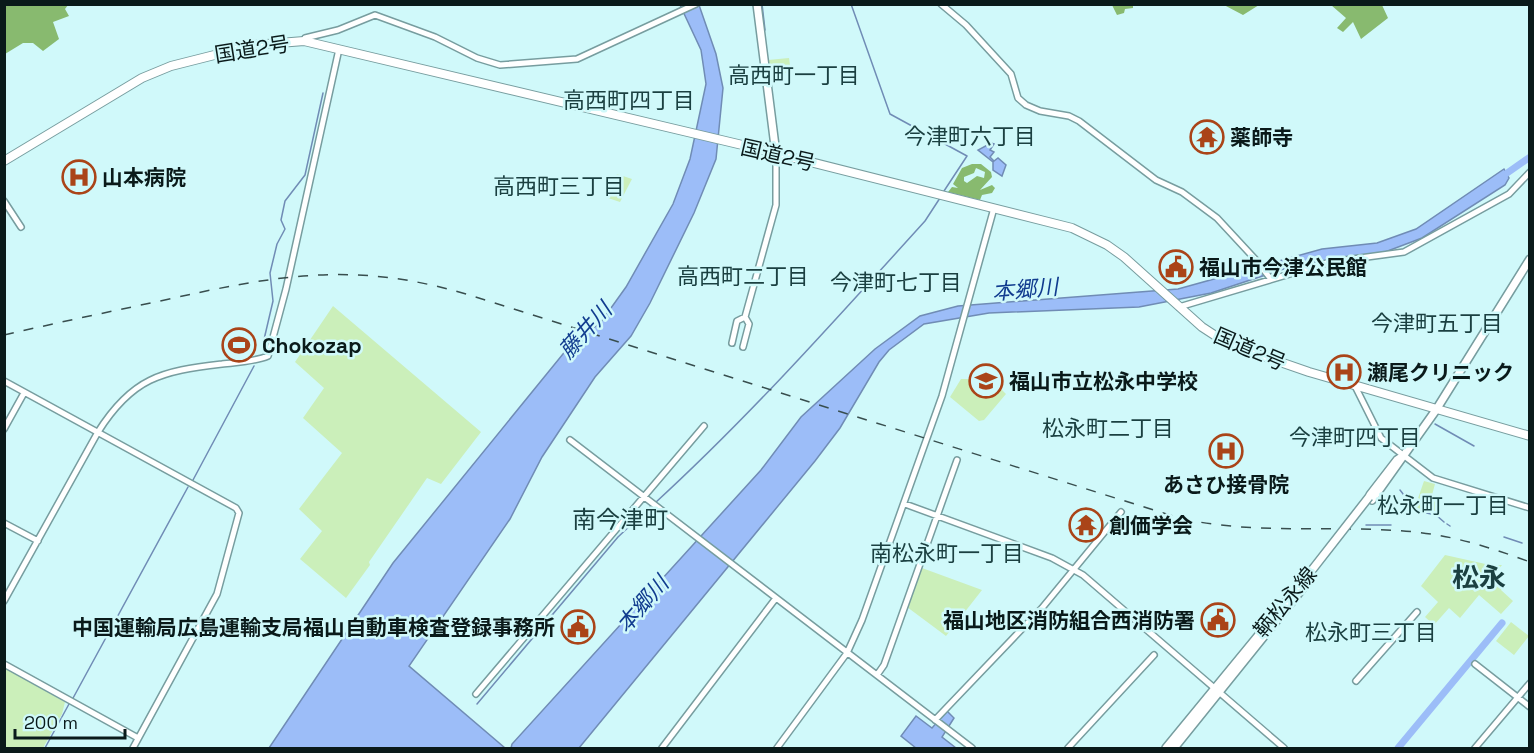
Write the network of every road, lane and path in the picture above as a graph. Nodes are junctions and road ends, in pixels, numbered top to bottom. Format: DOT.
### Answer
graph roads {
  1 [pos="696,4"];
  2 [pos="757,4"];
  3 [pos="941,4"];
  4 [pos="304,41"];
  5 [pos="339,49"];
  6 [pos="776,154"];
  7 [pos="4,161"];
  8 [pos="1530,172"];
  9 [pos="4,201"];
  10 [pos="994,208"];
  11 [pos="21,227"];
  12 [pos="1530,259"];
  13 [pos="1270,278"];
  14 [pos="1178,306"];
  15 [pos="745,317"];
  16 [pos="732,343"];
  17 [pos="743,347"];
  18 [pos="4,381"];
  19 [pos="1355,386"];
  20 [pos="24,393"];
  21 [pos="1436,410"];
  22 [pos="704,426"];
  23 [pos="4,429"];
  24 [pos="98,432"];
  25 [pos="1530,436"];
  26 [pos="570,440"];
  27 [pos="1403,456"];
  28 [pos="957,460"];
  29 [pos="644,496"];
  30 [pos="905,504"];
  31 [pos="1530,508"];
  32 [pos="1121,512"];
  33 [pos="938,516"];
  34 [pos="4,523"];
  35 [pos="38,541"];
  36 [pos="1073,570"];
  37 [pos="776,598"];
  38 [pos="4,601"];
  39 [pos="1417,612"];
  40 [pos="847,652"];
  41 [pos="1154,655"];
  42 [pos="4,664"];
  43 [pos="1475,664"];
  44 [pos="877,675"];
  45 [pos="1356,681"];
  46 [pos="1530,683"];
  47 [pos="1216,691"];
  48 [pos="476,694"];
  49 [pos="1518,698"];
  50 [pos="1530,707"];
  51 [pos="936,721"];
  52 [pos="138,738"];
  53 [pos="133,748"];
  54 [pos="662,748"];
  55 [pos="777,748"];
  56 [pos="972,748"];
  57 [pos="1068,748"];
  58 [pos="1166,748"];
  59 [pos="1174,748"];
  60 [pos="1284,748"];
  61 [pos="1475,748"];
  1 -- 4 [label="street"];
  2 -- 6 [label="main road"];
  3 -- 13 [label="street"];
  4 -- 5 [label="highway, 国道2号"];
  4 -- 7 [label="highway, 国道2号"];
  5 -- 6 [label="highway, 国道2号"];
  5 -- 24 [label="street"];
  6 -- 10 [label="highway, 国道2号"];
  6 -- 15 [label="street"];
  8 -- 13 [label="street"];
  9 -- 11 [label="street"];
  10 -- 14 [label="highway, 国道2号"];
  10 -- 30 [label="street"];
  12 -- 21 [label="main road, 鞆松永線"];
  13 -- 14 [label="street"];
  14 -- 19 [label="highway, 国道2号"];
  15 -- 16 [label="street"];
  15 -- 17 [label="street"];
  18 -- 20 [label="street"];
  19 -- 21 [label="highway, 国道2号"];
  19 -- 27 [label="street"];
  20 -- 23 [label="street"];
  20 -- 24 [label="street"];
  21 -- 25 [label="highway, 国道2号"];
  21 -- 27 [label="main road, 鞆松永線"];
  22 -- 29 [label="street"];
  24 -- 35 [label="street"];
  24 -- 52 [label="street"];
  26 -- 29 [label="street"];
  27 -- 31 [label="street"];
  27 -- 47 [label="main road, 鞆松永線, bridge"];
  28 -- 33 [label="street"];
  29 -- 37 [label="street"];
  29 -- 48 [label="street"];
  30 -- 33 [label="street"];
  30 -- 40 [label="street"];
  32 -- 36 [label="street"];
  33 -- 36 [label="street"];
  33 -- 44 [label="street"];
  34 -- 35 [label="street"];
  35 -- 38 [label="street"];
  36 -- 47 [label="street"];
  36 -- 51 [label="street"];
  37 -- 40 [label="street"];
  37 -- 54 [label="street"];
  39 -- 45 [label="street"];
  40 -- 44 [label="street"];
  40 -- 55 [label="street"];
  41 -- 57 [label="street"];
  42 -- 52 [label="street"];
  43 -- 49 [label="street"];
  44 -- 51 [label="street"];
  46 -- 49 [label="street"];
  47 -- 58 [label="main road, 鞆松永線"];
  47 -- 59 [label="main road, 鞆松永線"];
  47 -- 60 [label="street"];
  49 -- 50 [label="street"];
  49 -- 61 [label="street"];
  51 -- 56 [label="street"];
  52 -- 53 [label="street"];
}
